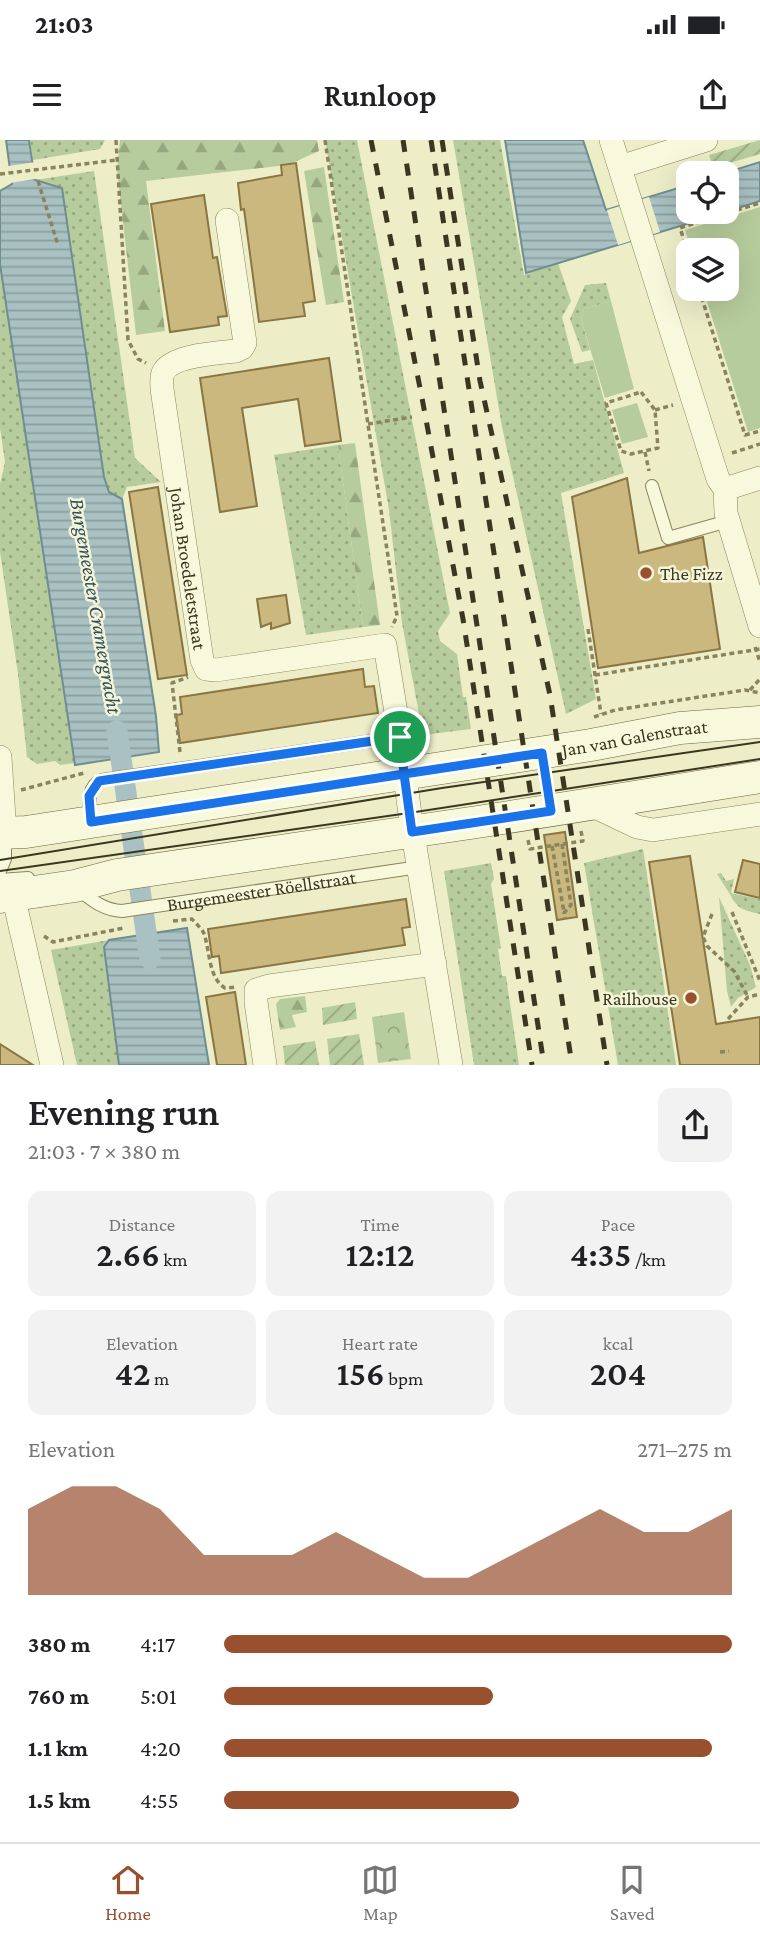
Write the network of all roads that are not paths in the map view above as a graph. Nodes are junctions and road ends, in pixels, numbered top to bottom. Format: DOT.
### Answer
graph roads {
  1 [pos="611,140"];
  2 [pos="706,140"];
  3 [pos="620,167"];
  4 [pos="227,220"];
  5 [pos="760,478"];
  6 [pos="652,486"];
  7 [pos="725,489"];
  8 [pos="728,521"];
  9 [pos="760,626"];
  10 [pos="760,722"];
  11 [pos="400,737"];
  12 [pos="0,757"];
  13 [pos="404,774"];
  14 [pos="760,777"];
  15 [pos="591,805"];
  16 [pos="760,814"];
  17 [pos="100,821"];
  18 [pos="412,832"];
  19 [pos="2,834"];
  20 [pos="419,867"];
  21 [pos="117,875"];
  22 [pos="3,886"];
  23 [pos="75,886"];
  24 [pos="435,964"];
  25 [pos="52,1065"];
  26 [pos="265,1065"];
  27 [pos="451,1065"];
  1 -- 3 [label="street"];
  2 -- 3 [label="street"];
  3 -- 7 [label="street"];
  4 -- 11 [label="street, Johan Broedeletstraat"];
  5 -- 7 [label="street"];
  6 -- 8 [label="lane"];
  7 -- 8 [label="street"];
  8 -- 9 [label="street"];
  10 -- 13 [label="main road, Jan van Galenstraat"];
  11 -- 13 [label="street"];
  11 -- 17 [label="lane"];
  12 -- 19 [label="street"];
  13 -- 17 [label="main road"];
  13 -- 18 [label="street"];
  14 -- 15 [label="main road"];
  15 -- 16 [label="street"];
  15 -- 18 [label="main road, Burgemeester Röellstraat"];
  17 -- 19 [label="main road"];
  18 -- 20 [label="street"];
  18 -- 21 [label="main road, Burgemeester Röellstraat"];
  19 -- 22 [label="lane"];
  20 -- 23 [label="lane, Burgemeester Röellstraat"];
  20 -- 24 [label="street"];
  21 -- 22 [label="lane, Burgemeester Röellstraat"];
  21 -- 23 [label="main road, Burgemeester Röellstraat"];
  22 -- 23 [label="main road, Burgemeester Röellstraat"];
  22 -- 25 [label="street"];
  24 -- 26 [label="street"];
  24 -- 27 [label="street"];
}
